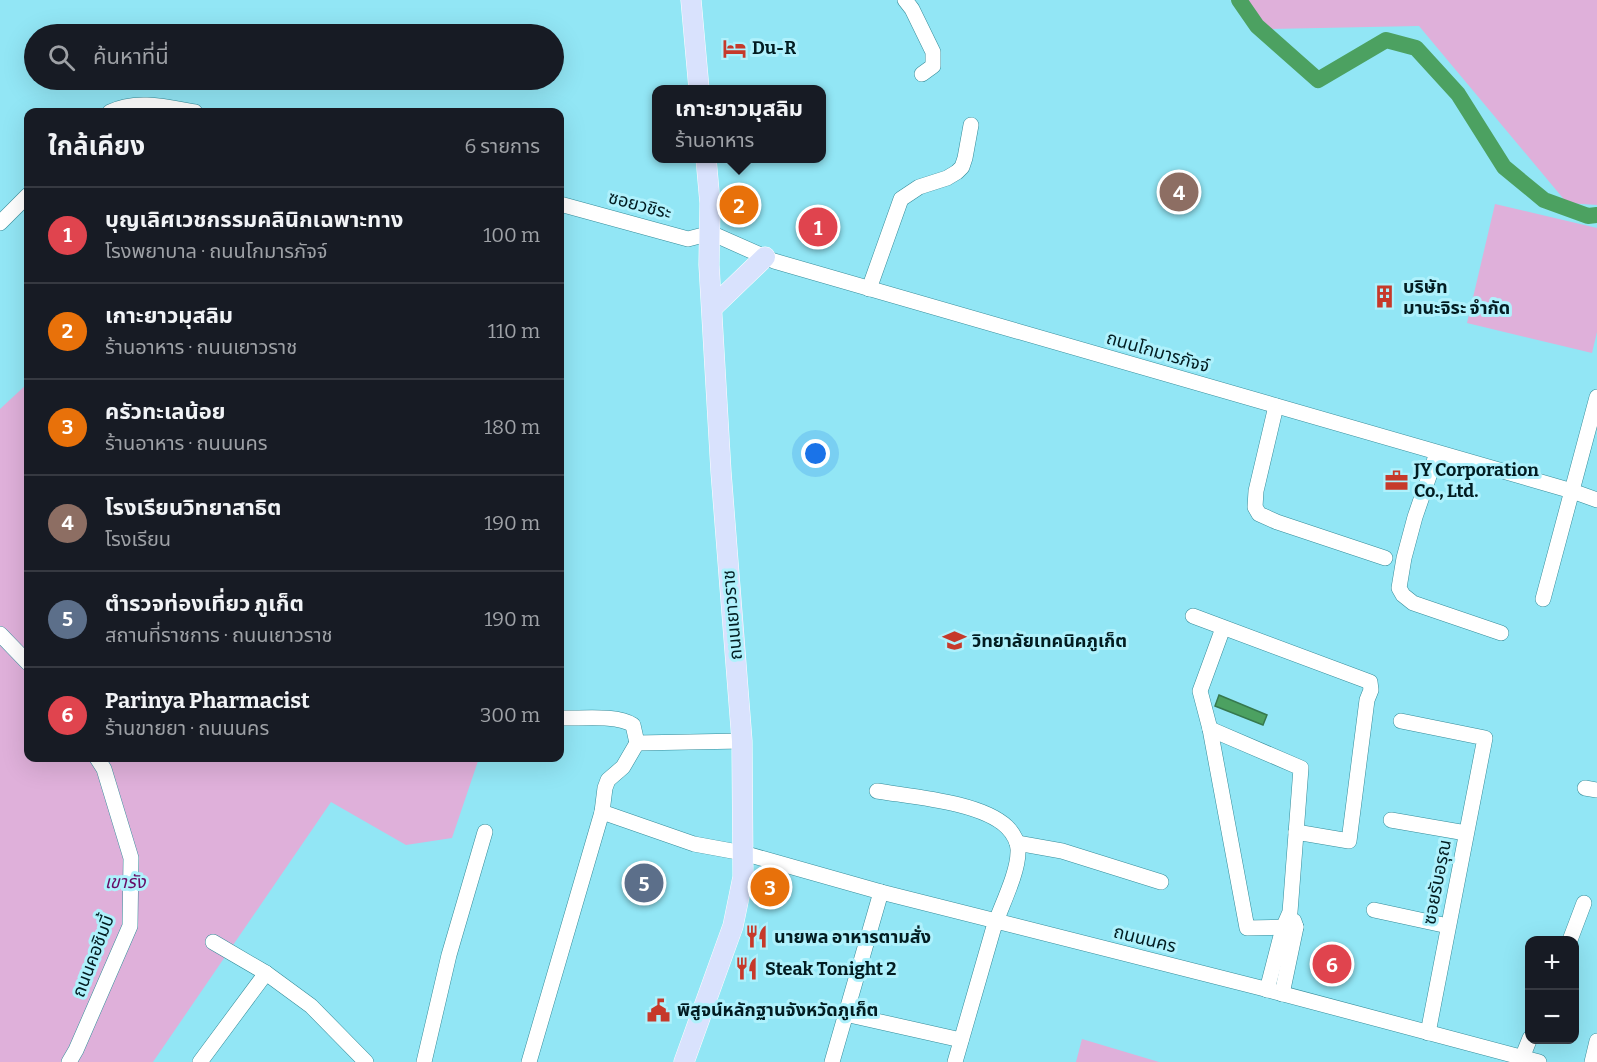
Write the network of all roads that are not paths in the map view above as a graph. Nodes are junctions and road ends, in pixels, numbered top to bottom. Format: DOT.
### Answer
graph roads {
  1 [pos="691,0"];
  2 [pos="905,0"];
  3 [pos="922,74"];
  4 [pos="699,85"];
  5 [pos="121,108"];
  6 [pos="173,108"];
  7 [pos="971,125"];
  8 [pos="706,163"];
  9 [pos="24,205"];
  10 [pos="564,205"];
  11 [pos="0,223"];
  12 [pos="711,233"];
  13 [pos="765,257"];
  14 [pos="869,289"];
  15 [pos="712,308"];
  16 [pos="1597,397"];
  17 [pos="1276,406"];
  18 [pos="1437,453"];
  19 [pos="1572,491"];
  20 [pos="1597,500"];
  21 [pos="1385,558"];
  22 [pos="1544,599"];
  23 [pos="1193,616"];
  24 [pos="1223,628"];
  25 [pos="1501,633"];
  26 [pos="0,634"];
  27 [pos="24,659"];
  28 [pos="564,718"];
  29 [pos="1401,720"];
  30 [pos="1210,729"];
  31 [pos="742,741"];
  32 [pos="637,743"];
  33 [pos="100,762"];
  34 [pos="877,791"];
  35 [pos="602,812"];
  36 [pos="1391,820"];
  37 [pos="485,832"];
  38 [pos="1296,832"];
  39 [pos="1466,833"];
  40 [pos="1017,843"];
  41 [pos="743,853"];
  42 [pos="1161,882"];
  43 [pos="881,892"];
  44 [pos="1584,903"];
  45 [pos="1374,910"];
  46 [pos="996,921"];
  47 [pos="1448,926"];
  48 [pos="1290,928"];
  49 [pos="1572,936"];
  50 [pos="213,942"];
  51 [pos="266,973"];
  52 [pos="1274,992"];
  53 [pos="845,1014"];
  54 [pos="1428,1033"];
  55 [pos="962,1040"];
  56 [pos="1597,1041"];
  57 [pos="1528,1044"];
  58 [pos="1522,1058"];
  59 [pos="69,1062"];
  60 [pos="200,1062"];
  61 [pos="366,1062"];
  62 [pos="424,1062"];
  63 [pos="529,1062"];
  64 [pos="684,1062"];
  65 [pos="832,1062"];
  66 [pos="955,1062"];
  67 [pos="1539,1062"];
  68 [pos="1592,1062"];
  1 -- 4 [label="main road"];
  2 -- 3 [label="street"];
  5 -- 6 [label="street"];
  7 -- 14 [label="street"];
  8 -- 12 [label="main road, ถนนเยาวราช"];
  9 -- 11 [label="street"];
  10 -- 12 [label="street, ซอยวชิระ"];
  12 -- 13 [label="street, ถนนโกมารภัจจ์"];
  12 -- 15 [label="main road, ถนนเยาวราช"];
  13 -- 14 [label="street, ถนนโกมารภัจจ์"];
  13 -- 15 [label="main road"];
  14 -- 17 [label="street, ถนนโกมารภัจจ์"];
  15 -- 31 [label="main road, ถนนเยาวราช"];
  16 -- 19 [label="street"];
  17 -- 18 [label="street, ถนนโกมารภัจจ์"];
  17 -- 21 [label="street"];
  18 -- 19 [label="street, ถนนโกมารภัจจ์"];
  18 -- 25 [label="street"];
  19 -- 20 [label="street, ถนนโกมารภัจจ์"];
  19 -- 22 [label="street"];
  23 -- 24 [label="street"];
  24 -- 30 [label="street"];
  24 -- 38 [label="street"];
  26 -- 27 [label="street"];
  28 -- 32 [label="street"];
  29 -- 39 [label="street, ซอยรับอรุณ"];
  30 -- 38 [label="street"];
  30 -- 48 [label="street"];
  31 -- 32 [label="street"];
  31 -- 41 [label="main road, ถนนเยาวราช"];
  32 -- 35 [label="street"];
  33 -- 59 [label="street, ถนนคอซิมบี้"];
  34 -- 40 [label="street"];
  35 -- 41 [label="street, ถนนนคร"];
  35 -- 63 [label="street"];
  36 -- 39 [label="street"];
  37 -- 62 [label="street"];
  38 -- 48 [label="street"];
  39 -- 47 [label="street, ซอยรับอรุณ"];
  40 -- 42 [label="street"];
  40 -- 46 [label="street"];
  41 -- 43 [label="street, ถนนนคร"];
  41 -- 64 [label="main road, ถนนเยาวราช"];
  43 -- 46 [label="street, ถนนนคร"];
  43 -- 53 [label="street"];
  44 -- 49 [label="street"];
  45 -- 47 [label="street"];
  46 -- 52 [label="street, ถนนนคร"];
  46 -- 55 [label="street"];
  47 -- 54 [label="street, ซอยรับอรุณ"];
  48 -- 52 [label="street"];
  50 -- 51 [label="street"];
  51 -- 60 [label="street"];
  51 -- 61 [label="street"];
  52 -- 54 [label="street, ถนนนคร"];
  53 -- 55 [label="street"];
  53 -- 65 [label="street"];
  54 -- 58 [label="street, ถนนนคร"];
  55 -- 66 [label="street"];
  56 -- 68 [label="street"];
  57 -- 58 [label="street"];
  58 -- 67 [label="street, ถนนนคร"];
}
